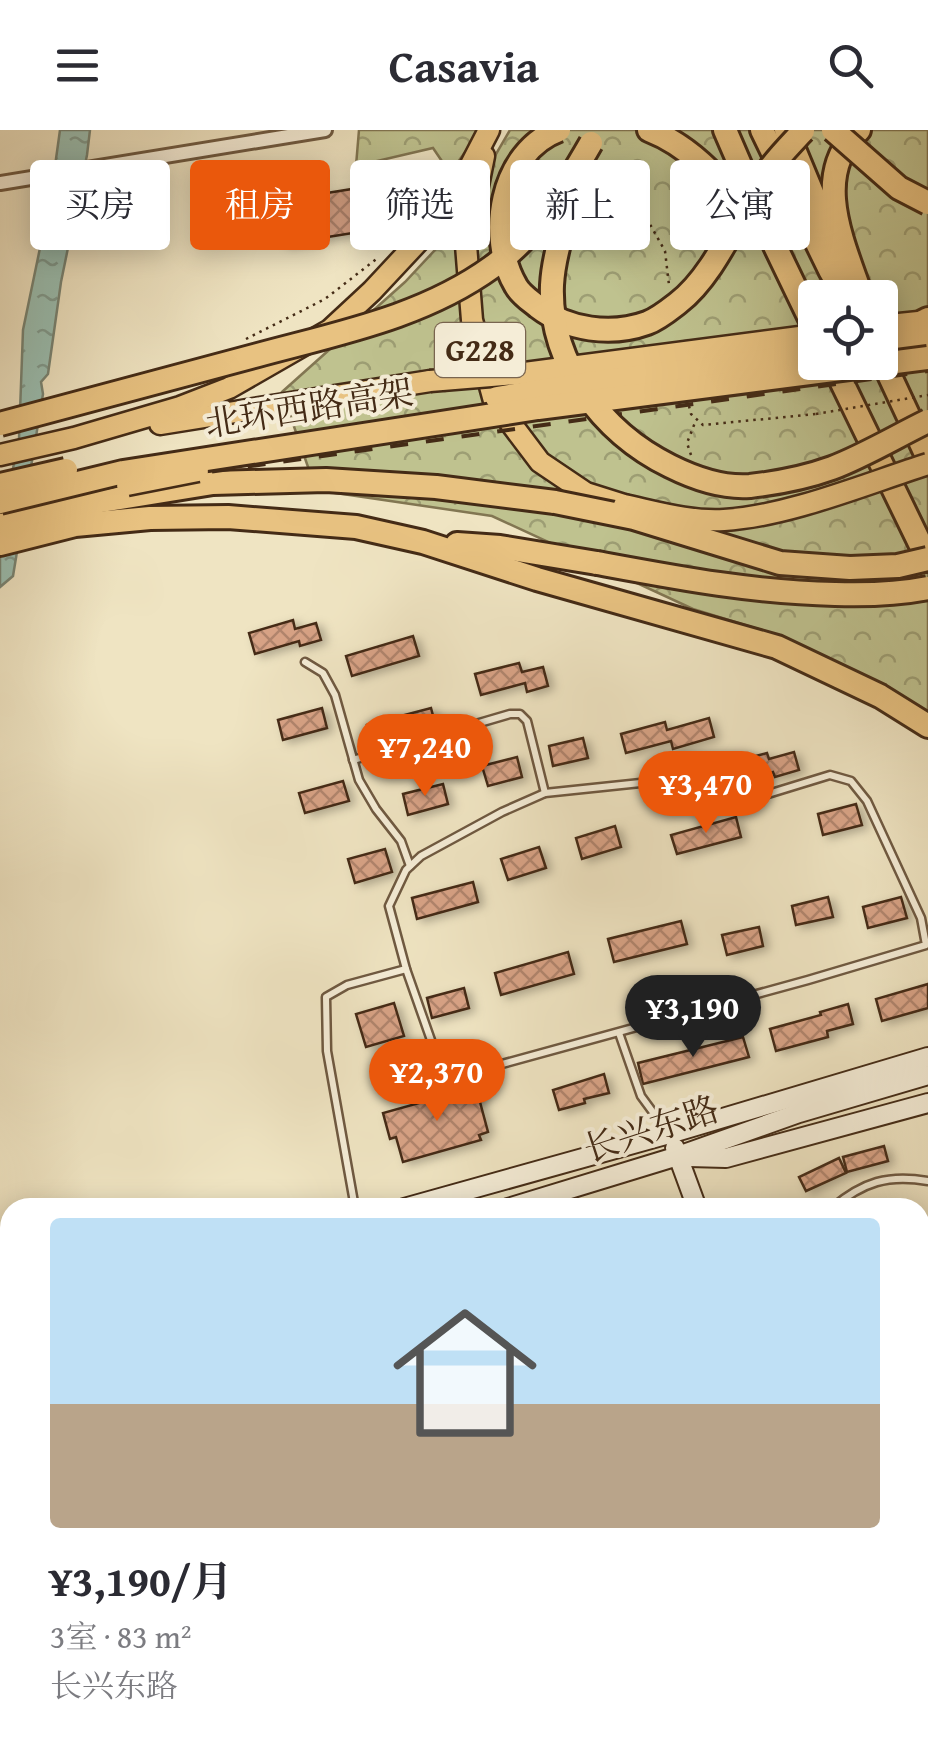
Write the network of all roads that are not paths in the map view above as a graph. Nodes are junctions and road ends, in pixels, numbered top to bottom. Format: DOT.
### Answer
graph roads {
  1 [pos="326,130"];
  2 [pos="491,130"];
  3 [pos="559,130"];
  4 [pos="650,130"];
  5 [pos="762,130"];
  6 [pos="786,130"];
  7 [pos="804,130"];
  8 [pos="833,130"];
  9 [pos="859,130"];
  10 [pos="728,135"];
  11 [pos="593,136"];
  12 [pos="699,160"];
  13 [pos="739,160"];
  14 [pos="0,183"];
  15 [pos="928,204"];
  16 [pos="777,250"];
  17 [pos="836,280"];
  18 [pos="851,280"];
  19 [pos="854,280"];
  20 [pos="798,295"];
  21 [pos="927,325"];
  22 [pos="898,326"];
  23 [pos="798,334"];
  24 [pos="898,342"];
  25 [pos="798,356"];
  26 [pos="928,358"];
  27 [pos="928,368"];
  28 [pos="841,380"];
  29 [pos="892,380"];
  30 [pos="928,422"];
  31 [pos="0,424"];
  32 [pos="74,438"];
  33 [pos="0,455"];
  34 [pos="928,462"];
  35 [pos="0,485"];
  36 [pos="0,502"];
  37 [pos="0,512"];
  38 [pos="0,523"];
  39 [pos="424,542"];
  40 [pos="0,544"];
  41 [pos="928,560"];
  42 [pos="928,588"];
  43 [pos="305,662"];
  44 [pos="906,713"];
  45 [pos="928,726"];
  46 [pos="928,734"];
  47 [pos="353,760"];
  48 [pos="545,793"];
  49 [pos="410,866"];
  50 [pos="406,969"];
  51 [pos="619,1033"];
  52 [pos="928,1057"];
  53 [pos="928,1075"];
  54 [pos="928,1103"];
  55 [pos="669,1134"];
  56 [pos="678,1156"];
  57 [pos="928,1181"];
  58 [pos="354,1198"];
  59 [pos="440,1198"];
  60 [pos="541,1198"];
  61 [pos="693,1198"];
  62 [pos="847,1198"];
  1 -- 14 [label="street"];
  2 -- 32 [label="main road"];
  2 -- 34 [label="main road, G228, bridge"];
  3 -- 7 [label="highway, bridge"];
  4 -- 12 [label="highway"];
  5 -- 17 [label="highway"];
  6 -- 18 [label="highway"];
  8 -- 15 [label="highway, bridge"];
  9 -- 19 [label="highway"];
  10 -- 13 [label="highway"];
  11 -- 30 [label="highway, bridge"];
  11 -- 31 [label="highway, bridge"];
  16 -- 20 [label="highway"];
  21 -- 22 [label="main road"];
  21 -- 24 [label="highway"];
  23 -- 32 [label="main road, bridge"];
  25 -- 35 [label="highway, 北环西路高架, bridge"];
  26 -- 36 [label="highway, 北环西路高架, bridge"];
  27 -- 37 [label="main road, bridge"];
  28 -- 41 [label="highway"];
  29 -- 34 [label="highway"];
  32 -- 33 [label="main road"];
  38 -- 41 [label="highway, bridge"];
  39 -- 40 [label="highway"];
  39 -- 42 [label="highway, bridge"];
  39 -- 44 [label="highway"];
  43 -- 47 [label="lane"];
  44 -- 45 [label="highway"];
  44 -- 46 [label="main road"];
  47 -- 48 [label="lane"];
  47 -- 49 [label="lane"];
  48 -- 49 [label="lane"];
  48 -- 51 [label="lane"];
  49 -- 50 [label="lane"];
  50 -- 51 [label="lane"];
  50 -- 58 [label="lane"];
  51 -- 55 [label="lane"];
  52 -- 55 [label="main road, 长兴东路"];
  53 -- 56 [label="main road, 长兴东路"];
  54 -- 56 [label="main road"];
  55 -- 56 [label="main road"];
  55 -- 59 [label="main road, 长兴东路"];
  56 -- 60 [label="main road, 长兴东路"];
  56 -- 61 [label="main road"];
  57 -- 62 [label="lane"];
}
